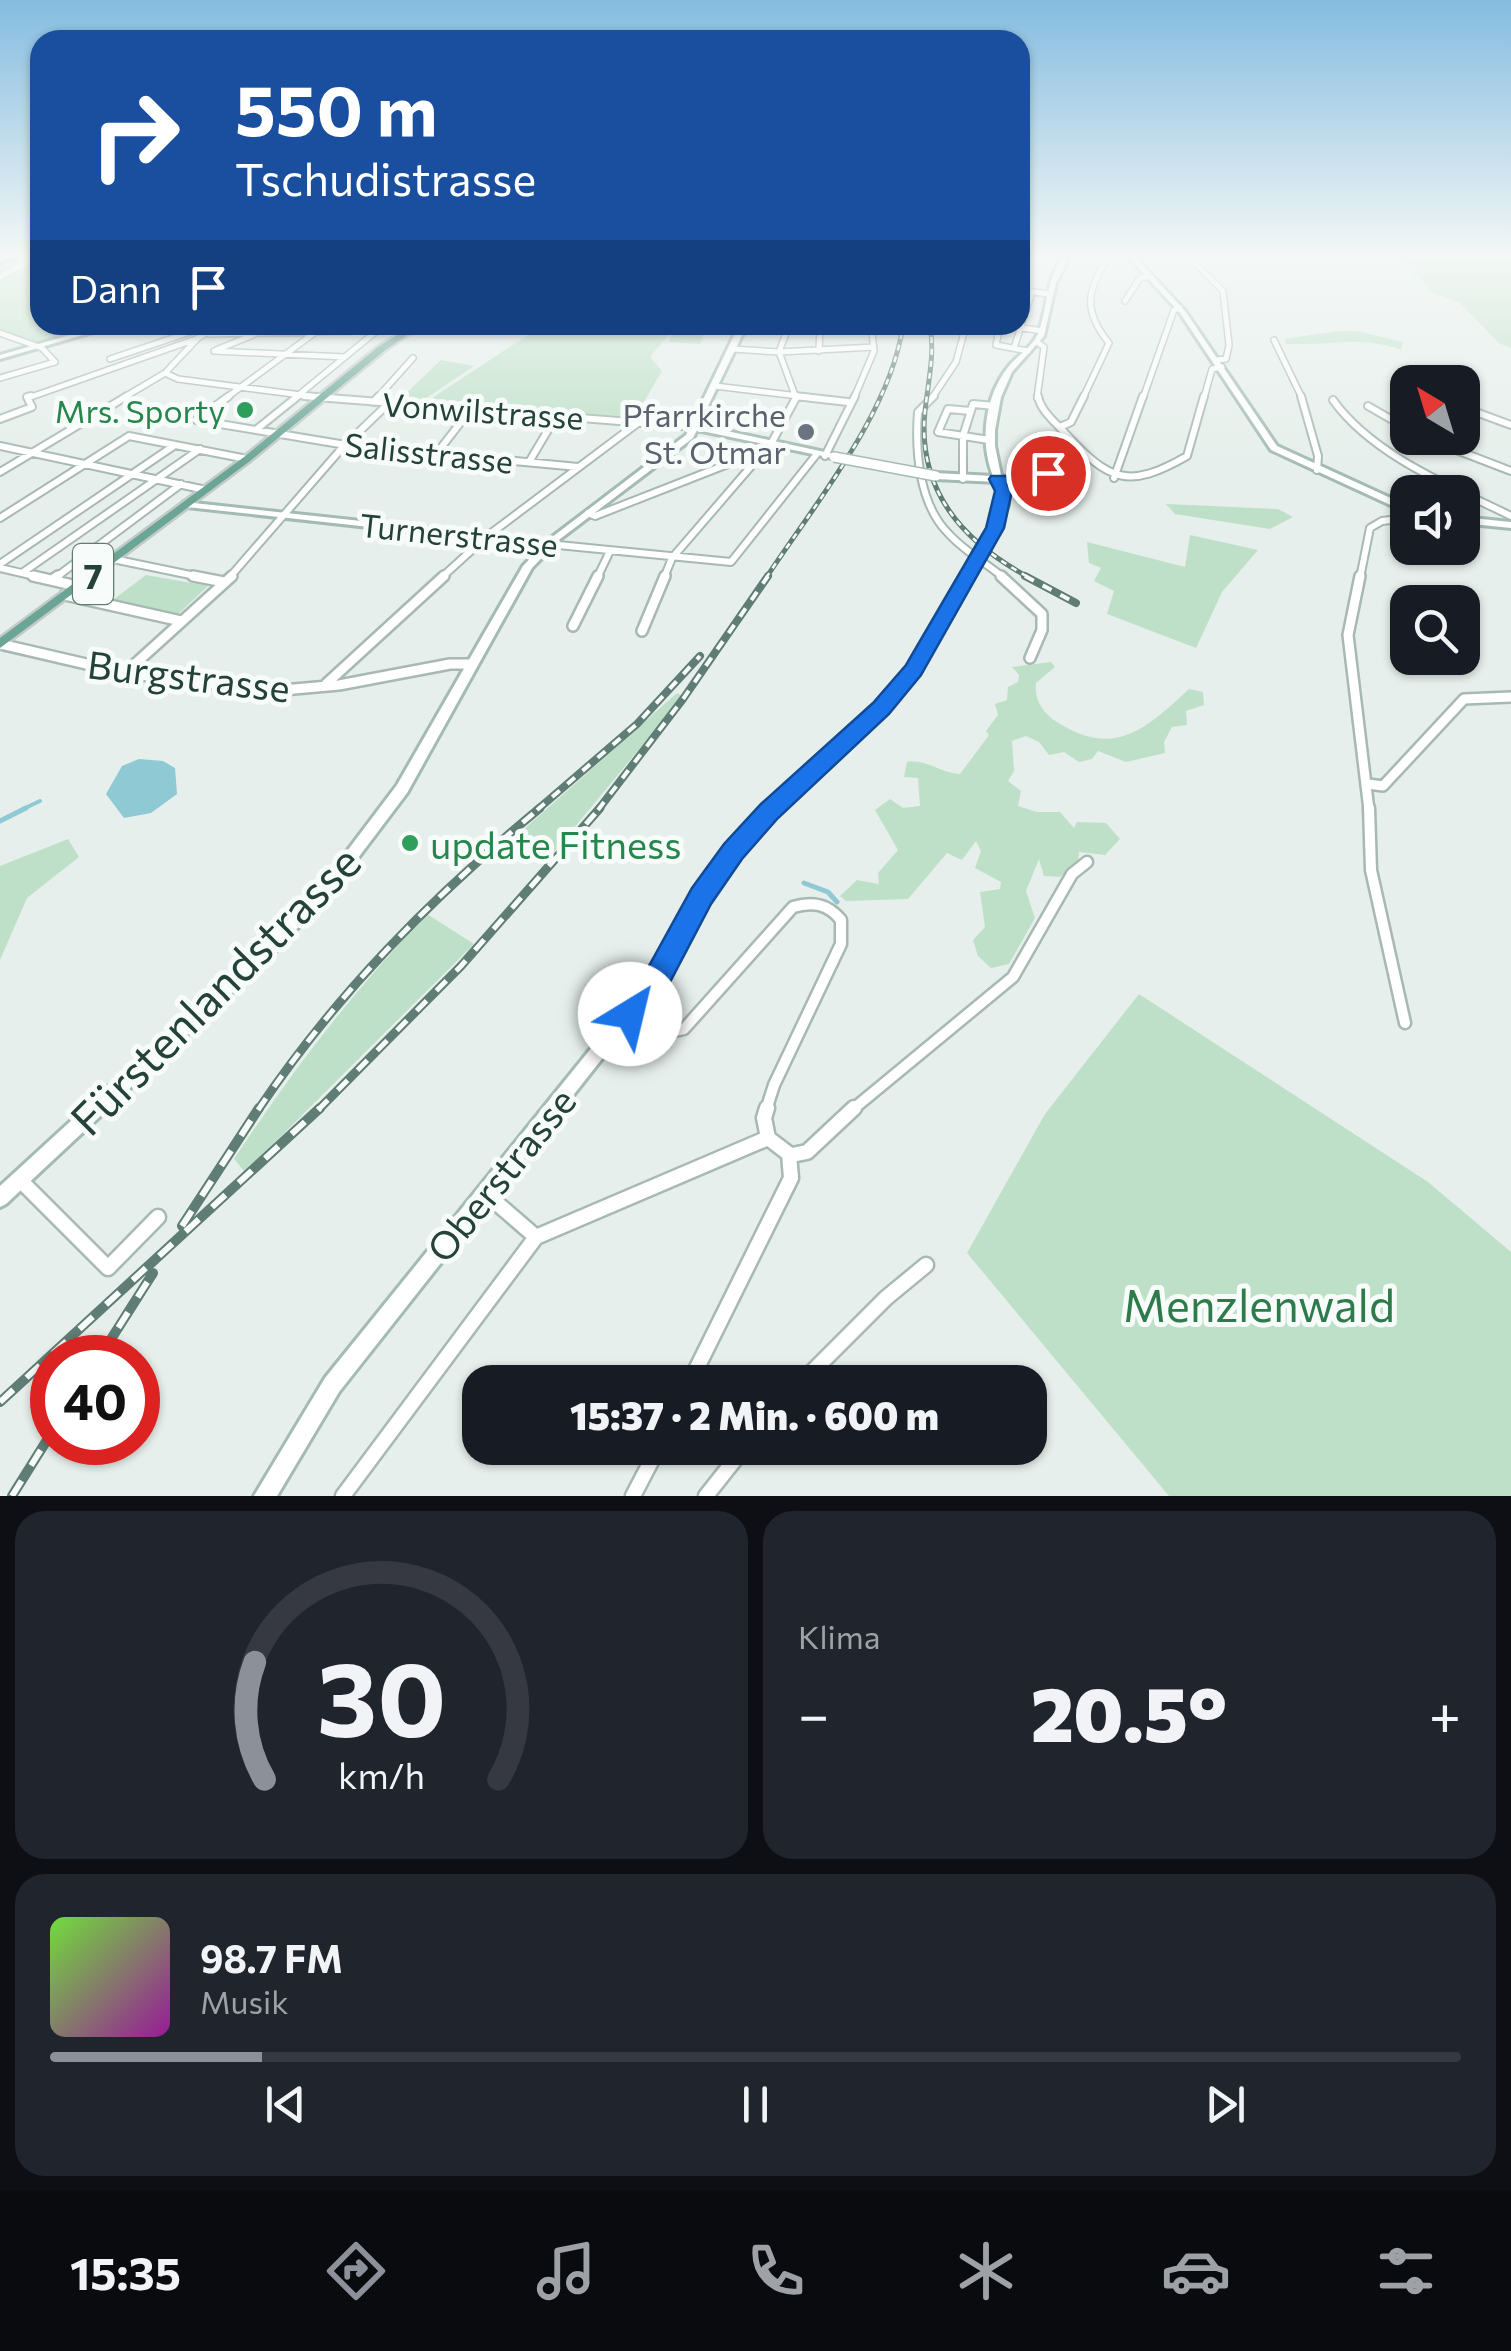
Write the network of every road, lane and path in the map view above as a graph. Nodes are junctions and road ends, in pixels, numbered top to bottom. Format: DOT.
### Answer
graph roads {
  1 [pos="1044,327"];
  2 [pos="1095,327"];
  3 [pos="1168,327"];
  4 [pos="1193,327"];
  5 [pos="1227,327"];
  6 [pos="1030,328"];
  7 [pos="1043,330"];
  8 [pos="0,333"];
  9 [pos="79,335"];
  10 [pos="184,335"];
  11 [pos="204,335"];
  12 [pos="254,335"];
  13 [pos="313,335"];
  14 [pos="373,335"];
  15 [pos="404,335"];
  16 [pos="738,335"];
  17 [pos="785,335"];
  18 [pos="820,335"];
  19 [pos="873,335"];
  20 [pos="965,335"];
  21 [pos="999,335"];
  22 [pos="1018,335"];
  23 [pos="198,338"];
  24 [pos="1274,340"];
  25 [pos="1038,342"];
  26 [pos="38,347"];
  27 [pos="874,347"];
  28 [pos="1014,348"];
  29 [pos="732,349"];
  30 [pos="819,350"];
  31 [pos="1028,351"];
  32 [pos="779,352"];
  33 [pos="287,355"];
  34 [pos="0,357"];
  35 [pos="345,357"];
  36 [pos="413,358"];
  37 [pos="1219,363"];
  38 [pos="119,365"];
  39 [pos="164,373"];
  40 [pos="0,378"];
  41 [pos="715,386"];
  42 [pos="239,388"];
  43 [pos="300,395"];
  44 [pos="797,396"];
  45 [pos="323,398"];
  46 [pos="1334,400"];
  47 [pos="373,402"];
  48 [pos="848,402"];
  49 [pos="388,404"];
  50 [pos="995,406"];
  51 [pos="1368,406"];
  52 [pos="470,409"];
  53 [pos="971,411"];
  54 [pos="1480,414"];
  55 [pos="556,415"];
  56 [pos="0,418"];
  57 [pos="1390,419"];
  58 [pos="638,422"];
  59 [pos="1511,425"];
  60 [pos="1060,427"];
  61 [pos="696,428"];
  62 [pos="257,430"];
  63 [pos="280,433"];
  64 [pos="129,436"];
  65 [pos="963,436"];
  66 [pos="1068,437"];
  67 [pos="989,440"];
  68 [pos="769,444"];
  69 [pos="175,445"];
  70 [pos="346,445"];
  71 [pos="0,446"];
  72 [pos="200,449"];
  73 [pos="32,452"];
  74 [pos="437,453"];
  75 [pos="1469,455"];
  76 [pos="825,456"];
  77 [pos="246,459"];
  78 [pos="756,460"];
  79 [pos="529,462"];
  80 [pos="84,465"];
  81 [pos="578,467"];
  82 [pos="1317,470"];
  83 [pos="1511,471"];
  84 [pos="0,472"];
  85 [pos="132,474"];
  86 [pos="963,478"];
  87 [pos="1114,478"];
  88 [pos="157,479"];
  89 [pos="997,479"];
  90 [pos="181,484"];
  91 [pos="206,490"];
  92 [pos="1390,502"];
  93 [pos="187,504"];
  94 [pos="588,514"];
  95 [pos="286,515"];
  96 [pos="0,518"];
  97 [pos="1390,520"];
  98 [pos="1480,522"];
  99 [pos="1510,524"];
  100 [pos="486,537"];
  101 [pos="548,544"];
  102 [pos="610,551"];
  103 [pos="979,557"];
  104 [pos="672,558"];
  105 [pos="113,559"];
  106 [pos="0,566"];
  107 [pos="22,573"];
  108 [pos="52,580"];
  109 [pos="224,582"];
  110 [pos="78,586"];
  111 [pos="65,595"];
  112 [pos="181,621"];
  113 [pos="573,626"];
  114 [pos="642,631"];
  115 [pos="0,644"];
  116 [pos="1030,658"];
  117 [pos="472,664"];
  118 [pos="125,674"];
  119 [pos="326,684"];
  120 [pos="1511,697"];
  121 [pos="1368,784"];
  122 [pos="1088,862"];
  123 [pos="630,1014"];
  124 [pos="1404,1023"];
  125 [pos="768,1138"];
  126 [pos="792,1154"];
  127 [pos="20,1180"];
  128 [pos="484,1192"];
  129 [pos="0,1198"];
  130 [pos="158,1217"];
  131 [pos="536,1237"];
  132 [pos="926,1266"];
  133 [pos="698,1365"];
  134 [pos="819,1365"];
  135 [pos="649,1465"];
  136 [pos="731,1465"];
  137 [pos="265,1496"];
  138 [pos="343,1496"];
  139 [pos="633,1496"];
  140 [pos="706,1496"];
  1 -- 7 [label="street, Oberstrasse"];
  2 -- 60 [label="street"];
  3 -- 87 [label="street"];
  4 -- 37 [label="street"];
  5 -- 37 [label="street"];
  6 -- 7 [label="street"];
  7 -- 25 [label="street, Oberstrasse"];
  8 -- 26 [label="street"];
  9 -- 26 [label="street"];
  10 -- 38 [label="street"];
  11 -- 23 [label="street"];
  12 -- 33 [label="street"];
  13 -- 33 [label="street"];
  14 -- 35 [label="street"];
  15 -- 45 [label="main road, 7"];
  16 -- 29 [label="street"];
  17 -- 32 [label="street"];
  18 -- 30 [label="street"];
  19 -- 27 [label="street"];
  20 -- 103 [label="street"];
  21 -- 28 [label="street"];
  22 -- 28 [label="street"];
  23 -- 38 [label="street"];
  23 -- 39 [label="street"];
  24 -- 82 [label="street"];
  25 -- 31 [label="street, Oberstrasse"];
  25 -- 60 [label="street"];
  26 -- 34 [label="street"];
  26 -- 40 [label="street"];
  27 -- 30 [label="street"];
  27 -- 76 [label="street"];
  28 -- 31 [label="street"];
  29 -- 32 [label="street"];
  29 -- 41 [label="street"];
  30 -- 32 [label="street"];
  31 -- 50 [label="street, Oberstrasse"];
  32 -- 44 [label="street"];
  33 -- 35 [label="street"];
  33 -- 42 [label="street"];
  35 -- 43 [label="street"];
  36 -- 47 [label="street"];
  37 -- 82 [label="street"];
  37 -- 87 [label="street"];
  38 -- 56 [label="street"];
  39 -- 42 [label="street, Vonwilstrasse"];
  39 -- 73 [label="street"];
  41 -- 44 [label="street"];
  41 -- 61 [label="street"];
  42 -- 43 [label="street, Vonwilstrasse"];
  42 -- 62 [label="street, Salisstrasse"];
  43 -- 45 [label="street, Vonwilstrasse"];
  43 -- 62 [label="street"];
  44 -- 48 [label="street"];
  44 -- 68 [label="street"];
  45 -- 47 [label="street, Vonwilstrasse"];
  45 -- 63 [label="main road, 7"];
  46 -- 99 [label="street"];
  47 -- 49 [label="street, Vonwilstrasse"];
  49 -- 52 [label="street, Vonwilstrasse"];
  49 -- 70 [label="street"];
  50 -- 53 [label="street"];
  50 -- 67 [label="street, Oberstrasse"];
  51 -- 57 [label="street"];
  52 -- 55 [label="street, Vonwilstrasse"];
  52 -- 74 [label="street"];
  53 -- 65 [label="street"];
  53 -- 65 [label="street"];
  54 -- 59 [label="street"];
  55 -- 58 [label="street, Vonwilstrasse"];
  55 -- 79 [label="street"];
  58 -- 61 [label="street, Vonwilstrasse"];
  58 -- 81 [label="street"];
  60 -- 66 [label="street"];
  61 -- 68 [label="street, Vonwilstrasse"];
  61 -- 94 [label="street"];
  62 -- 63 [label="street, Salisstrasse"];
  63 -- 70 [label="street, Salisstrasse"];
  63 -- 77 [label="main road, 7"];
  64 -- 69 [label="street"];
  64 -- 80 [label="street"];
  65 -- 67 [label="street"];
  65 -- 86 [label="street"];
  66 -- 87 [label="street"];
  66 -- 89 [label="street"];
  67 -- 89 [label="street, Oberstrasse"];
  68 -- 76 [label="street, Vonwilstrasse"];
  68 -- 78 [label="street"];
  69 -- 72 [label="street"];
  69 -- 85 [label="street"];
  70 -- 74 [label="street, Salisstrasse"];
  70 -- 95 [label="street"];
  71 -- 73 [label="street"];
  72 -- 77 [label="street"];
  72 -- 88 [label="street"];
  73 -- 80 [label="street"];
  73 -- 84 [label="street"];
  74 -- 79 [label="street, Salisstrasse"];
  75 -- 83 [label="street"];
  76 -- 86 [label="street, Vonwilstrasse, bridge"];
  76 -- 104 [label="street, Turnerstrasse"];
  77 -- 91 [label="main road, 7"];
  78 -- 94 [label="street"];
  78 -- 104 [label="street"];
  79 -- 81 [label="street, Salisstrasse"];
  80 -- 85 [label="street"];
  80 -- 96 [label="street"];
  81 -- 100 [label="street"];
  82 -- 92 [label="street"];
  85 -- 88 [label="street"];
  85 -- 106 [label="street"];
  86 -- 89 [label="street, Vonwilstrasse"];
  88 -- 90 [label="street"];
  88 -- 107 [label="street"];
  89 -- 103 [label="street, Oberstrasse"];
  90 -- 91 [label="street"];
  90 -- 108 [label="street"];
  91 -- 93 [label="main road, 7"];
  93 -- 95 [label="street, Turnerstrasse"];
  93 -- 105 [label="main road, 7"];
  94 -- 101 [label="street"];
  95 -- 100 [label="street, Turnerstrasse"];
  95 -- 109 [label="street"];
  97 -- 121 [label="street"];
  98 -- 99 [label="street"];
  100 -- 101 [label="street, Turnerstrasse"];
  100 -- 119 [label="street"];
  101 -- 102 [label="street, Turnerstrasse"];
  101 -- 117 [label="street"];
  102 -- 104 [label="street, Turnerstrasse"];
  102 -- 113 [label="street"];
  103 -- 116 [label="street"];
  103 -- 123 [label="street, Oberstrasse"];
  104 -- 114 [label="street"];
  105 -- 109 [label="street"];
  105 -- 110 [label="main road, 7"];
  106 -- 107 [label="street"];
  107 -- 108 [label="street"];
  108 -- 110 [label="street"];
  109 -- 112 [label="street"];
  110 -- 111 [label="main road, 7"];
  111 -- 112 [label="street"];
  111 -- 115 [label="main road, 7"];
  112 -- 118 [label="street"];
  115 -- 118 [label="street, Burgstrasse"];
  117 -- 119 [label="street, Burgstrasse"];
  117 -- 127 [label="street, Fürstenlandstrasse"];
  118 -- 119 [label="street, Burgstrasse"];
  120 -- 121 [label="street"];
  121 -- 124 [label="street"];
  122 -- 126 [label="street"];
  123 -- 125 [label="street"];
  123 -- 128 [label="street, Oberstrasse"];
  125 -- 126 [label="street"];
  125 -- 131 [label="street"];
  126 -- 133 [label="street"];
  127 -- 129 [label="street, Fürstenlandstrasse"];
  127 -- 130 [label="street"];
  128 -- 131 [label="street"];
  128 -- 137 [label="street, Oberstrasse"];
  131 -- 138 [label="street"];
  132 -- 134 [label="street"];
  135 -- 139 [label="street"];
  136 -- 140 [label="street"];
}
